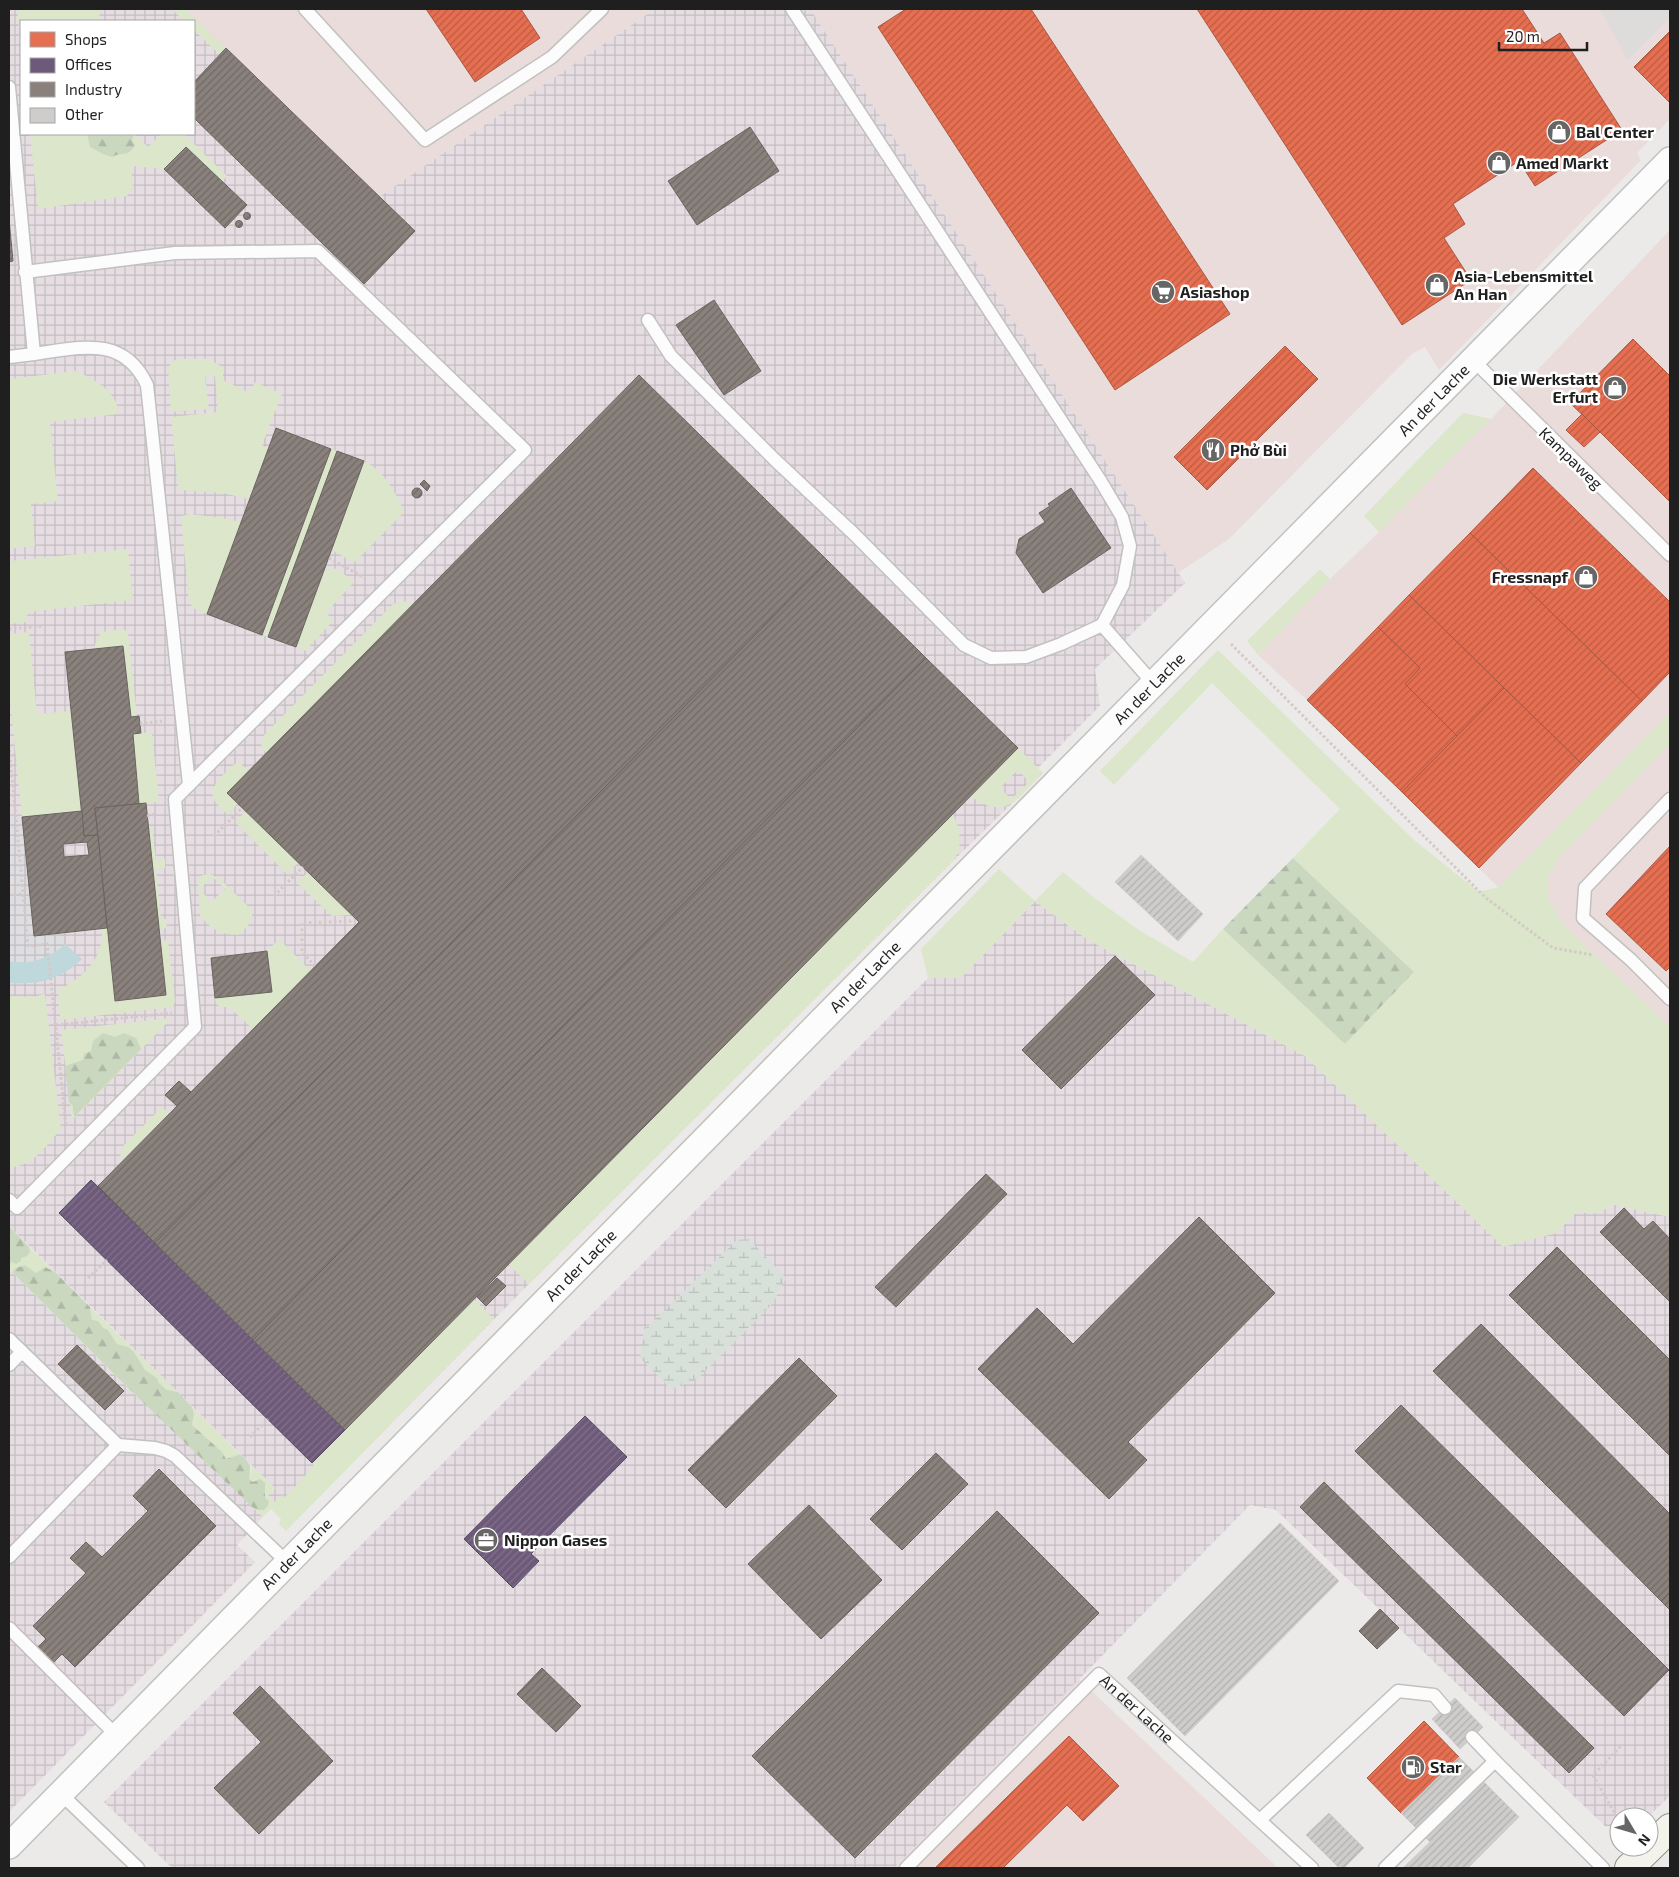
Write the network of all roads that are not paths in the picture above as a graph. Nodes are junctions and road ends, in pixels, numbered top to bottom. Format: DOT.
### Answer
graph roads {
  1 [pos="305,9"];
  2 [pos="602,9"];
  3 [pos="792,9"];
  4 [pos="9,87"];
  5 [pos="1670,160"];
  6 [pos="25,272"];
  7 [pos="648,320"];
  8 [pos="34,354"];
  9 [pos="9,357"];
  10 [pos="1473,360"];
  11 [pos="1670,555"];
  12 [pos="1102,625"];
  13 [pos="1153,683"];
  14 [pos="188,785"];
  15 [pos="1670,799"];
  16 [pos="1670,999"];
  17 [pos="9,1200"];
  18 [pos="9,1339"];
  19 [pos="22,1352"];
  20 [pos="9,1365"];
  21 [pos="118,1445"];
  22 [pos="9,1557"];
  23 [pos="288,1563"];
  24 [pos="9,1628"];
  25 [pos="1445,1708"];
  26 [pos="117,1736"];
  27 [pos="1472,1737"];
  28 [pos="1496,1761"];
  29 [pos="60,1793"];
  30 [pos="1260,1820"];
  31 [pos="1670,1828"];
  32 [pos="9,1846"];
  33 [pos="138,1868"];
  34 [pos="906,1868"];
  35 [pos="1312,1868"];
  36 [pos="1385,1868"];
  37 [pos="1603,1868"];
  38 [pos="1629,1868"];
  1 -- 2 [label="lane"];
  3 -- 12 [label="lane"];
  4 -- 6 [label="lane"];
  5 -- 10 [label="street, An der Lache"];
  6 -- 8 [label="lane"];
  6 -- 14 [label="lane"];
  7 -- 12 [label="lane"];
  8 -- 9 [label="lane"];
  8 -- 14 [label="lane"];
  10 -- 11 [label="lane, Kampaweg"];
  10 -- 13 [label="street, An der Lache"];
  12 -- 13 [label="lane"];
  13 -- 23 [label="street, An der Lache"];
  14 -- 17 [label="lane"];
  15 -- 16 [label="lane"];
  18 -- 19 [label="lane"];
  19 -- 20 [label="lane"];
  19 -- 21 [label="lane"];
  21 -- 22 [label="lane"];
  21 -- 23 [label="lane"];
  23 -- 26 [label="street, An der Lache"];
  24 -- 26 [label="lane"];
  25 -- 30 [label="lane"];
  26 -- 29 [label="street, An der Lache"];
  27 -- 28 [label="lane"];
  28 -- 36 [label="lane"];
  28 -- 37 [label="lane"];
  29 -- 32 [label="street, An der Lache"];
  29 -- 33 [label="lane"];
  30 -- 34 [label="lane, An der Lache"];
  30 -- 35 [label="lane, An der Lache"];
  31 -- 38 [label="main road"];
}
